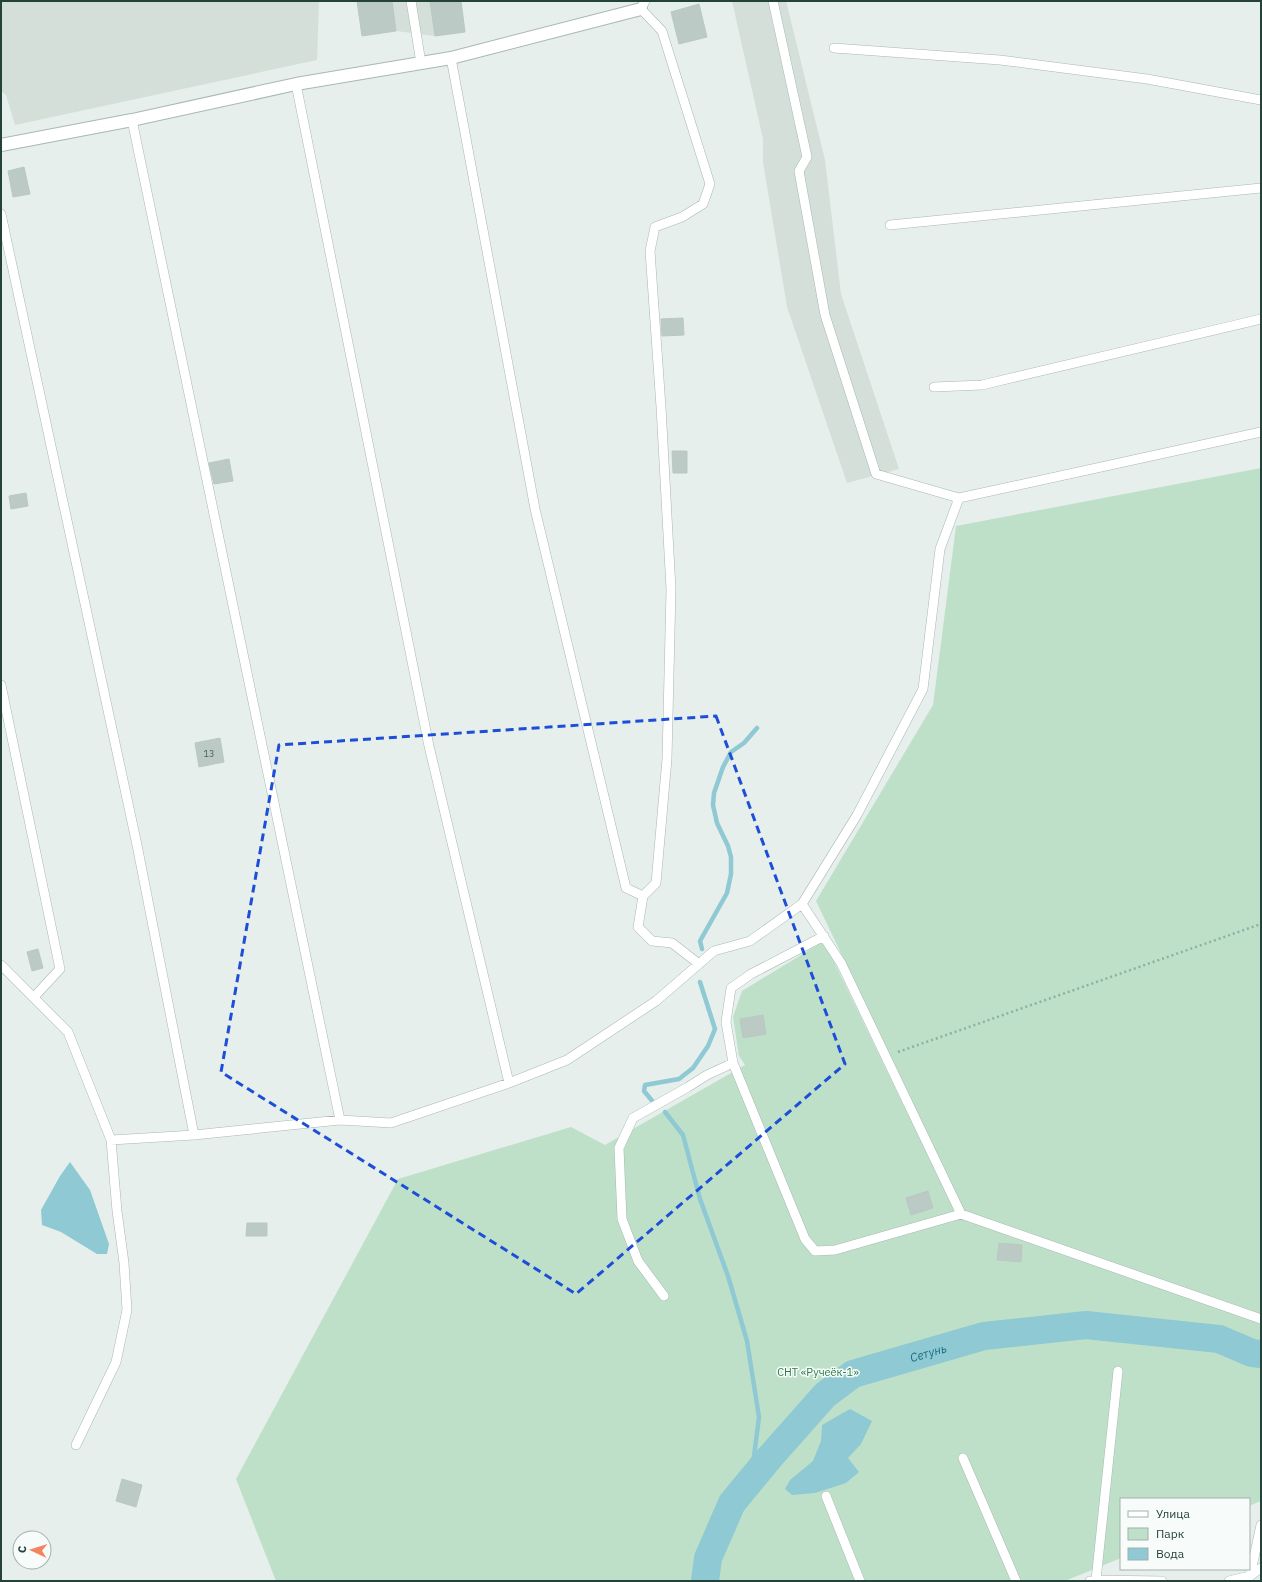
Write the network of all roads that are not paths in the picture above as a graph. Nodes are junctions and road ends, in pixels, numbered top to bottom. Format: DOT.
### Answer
graph roads {
  1 [pos="411,1"];
  2 [pos="773,1"];
  3 [pos="643,5"];
  4 [pos="834,48"];
  5 [pos="450,58"];
  6 [pos="421,63"];
  7 [pos="296,84"];
  8 [pos="1261,100"];
  9 [pos="132,120"];
  10 [pos="1,145"];
  11 [pos="1261,188"];
  12 [pos="1,214"];
  13 [pos="890,225"];
  14 [pos="1261,320"];
  15 [pos="934,387"];
  16 [pos="1261,432"];
  17 [pos="959,498"];
  18 [pos="1,685"];
  19 [pos="643,896"];
  20 [pos="802,904"];
  21 [pos="824,936"];
  22 [pos="699,964"];
  23 [pos="1,965"];
  24 [pos="34,997"];
  25 [pos="734,1064"];
  26 [pos="509,1083"];
  27 [pos="340,1120"];
  28 [pos="194,1135"];
  29 [pos="111,1140"];
  30 [pos="961,1214"];
  31 [pos="664,1296"];
  32 [pos="1261,1319"];
  33 [pos="1118,1371"];
  34 [pos="76,1445"];
  35 [pos="963,1458"];
  36 [pos="826,1496"];
  37 [pos="1261,1525"];
  38 [pos="1261,1568"];
  39 [pos="1250,1576"];
  40 [pos="1093,1580"];
  41 [pos="860,1581"];
  42 [pos="1016,1581"];
  43 [pos="1162,1581"];
  44 [pos="1229,1581"];
  1 -- 6 [label="lane"];
  2 -- 17 [label="lane"];
  3 -- 5 [label="street"];
  3 -- 19 [label="lane"];
  4 -- 8 [label="lane"];
  5 -- 6 [label="street"];
  5 -- 19 [label="lane"];
  6 -- 7 [label="street"];
  7 -- 9 [label="street"];
  7 -- 26 [label="lane"];
  9 -- 10 [label="street"];
  9 -- 27 [label="lane"];
  11 -- 13 [label="lane"];
  12 -- 28 [label="lane"];
  14 -- 15 [label="lane"];
  16 -- 17 [label="lane"];
  17 -- 20 [label="lane"];
  18 -- 24 [label="lane"];
  19 -- 22 [label="lane"];
  20 -- 21 [label="lane"];
  20 -- 22 [label="lane"];
  21 -- 25 [label="lane"];
  21 -- 30 [label="lane"];
  22 -- 26 [label="lane"];
  23 -- 24 [label="lane"];
  24 -- 29 [label="lane"];
  25 -- 30 [label="lane"];
  25 -- 31 [label="lane"];
  26 -- 27 [label="lane"];
  27 -- 28 [label="lane"];
  28 -- 29 [label="lane"];
  29 -- 34 [label="lane"];
  30 -- 32 [label="lane"];
  33 -- 40 [label="lane"];
  35 -- 42 [label="lane"];
  36 -- 41 [label="lane"];
  37 -- 39 [label="lane"];
  38 -- 39 [label="lane"];
  39 -- 44 [label="lane"];
  40 -- 43 [label="lane"];
}
